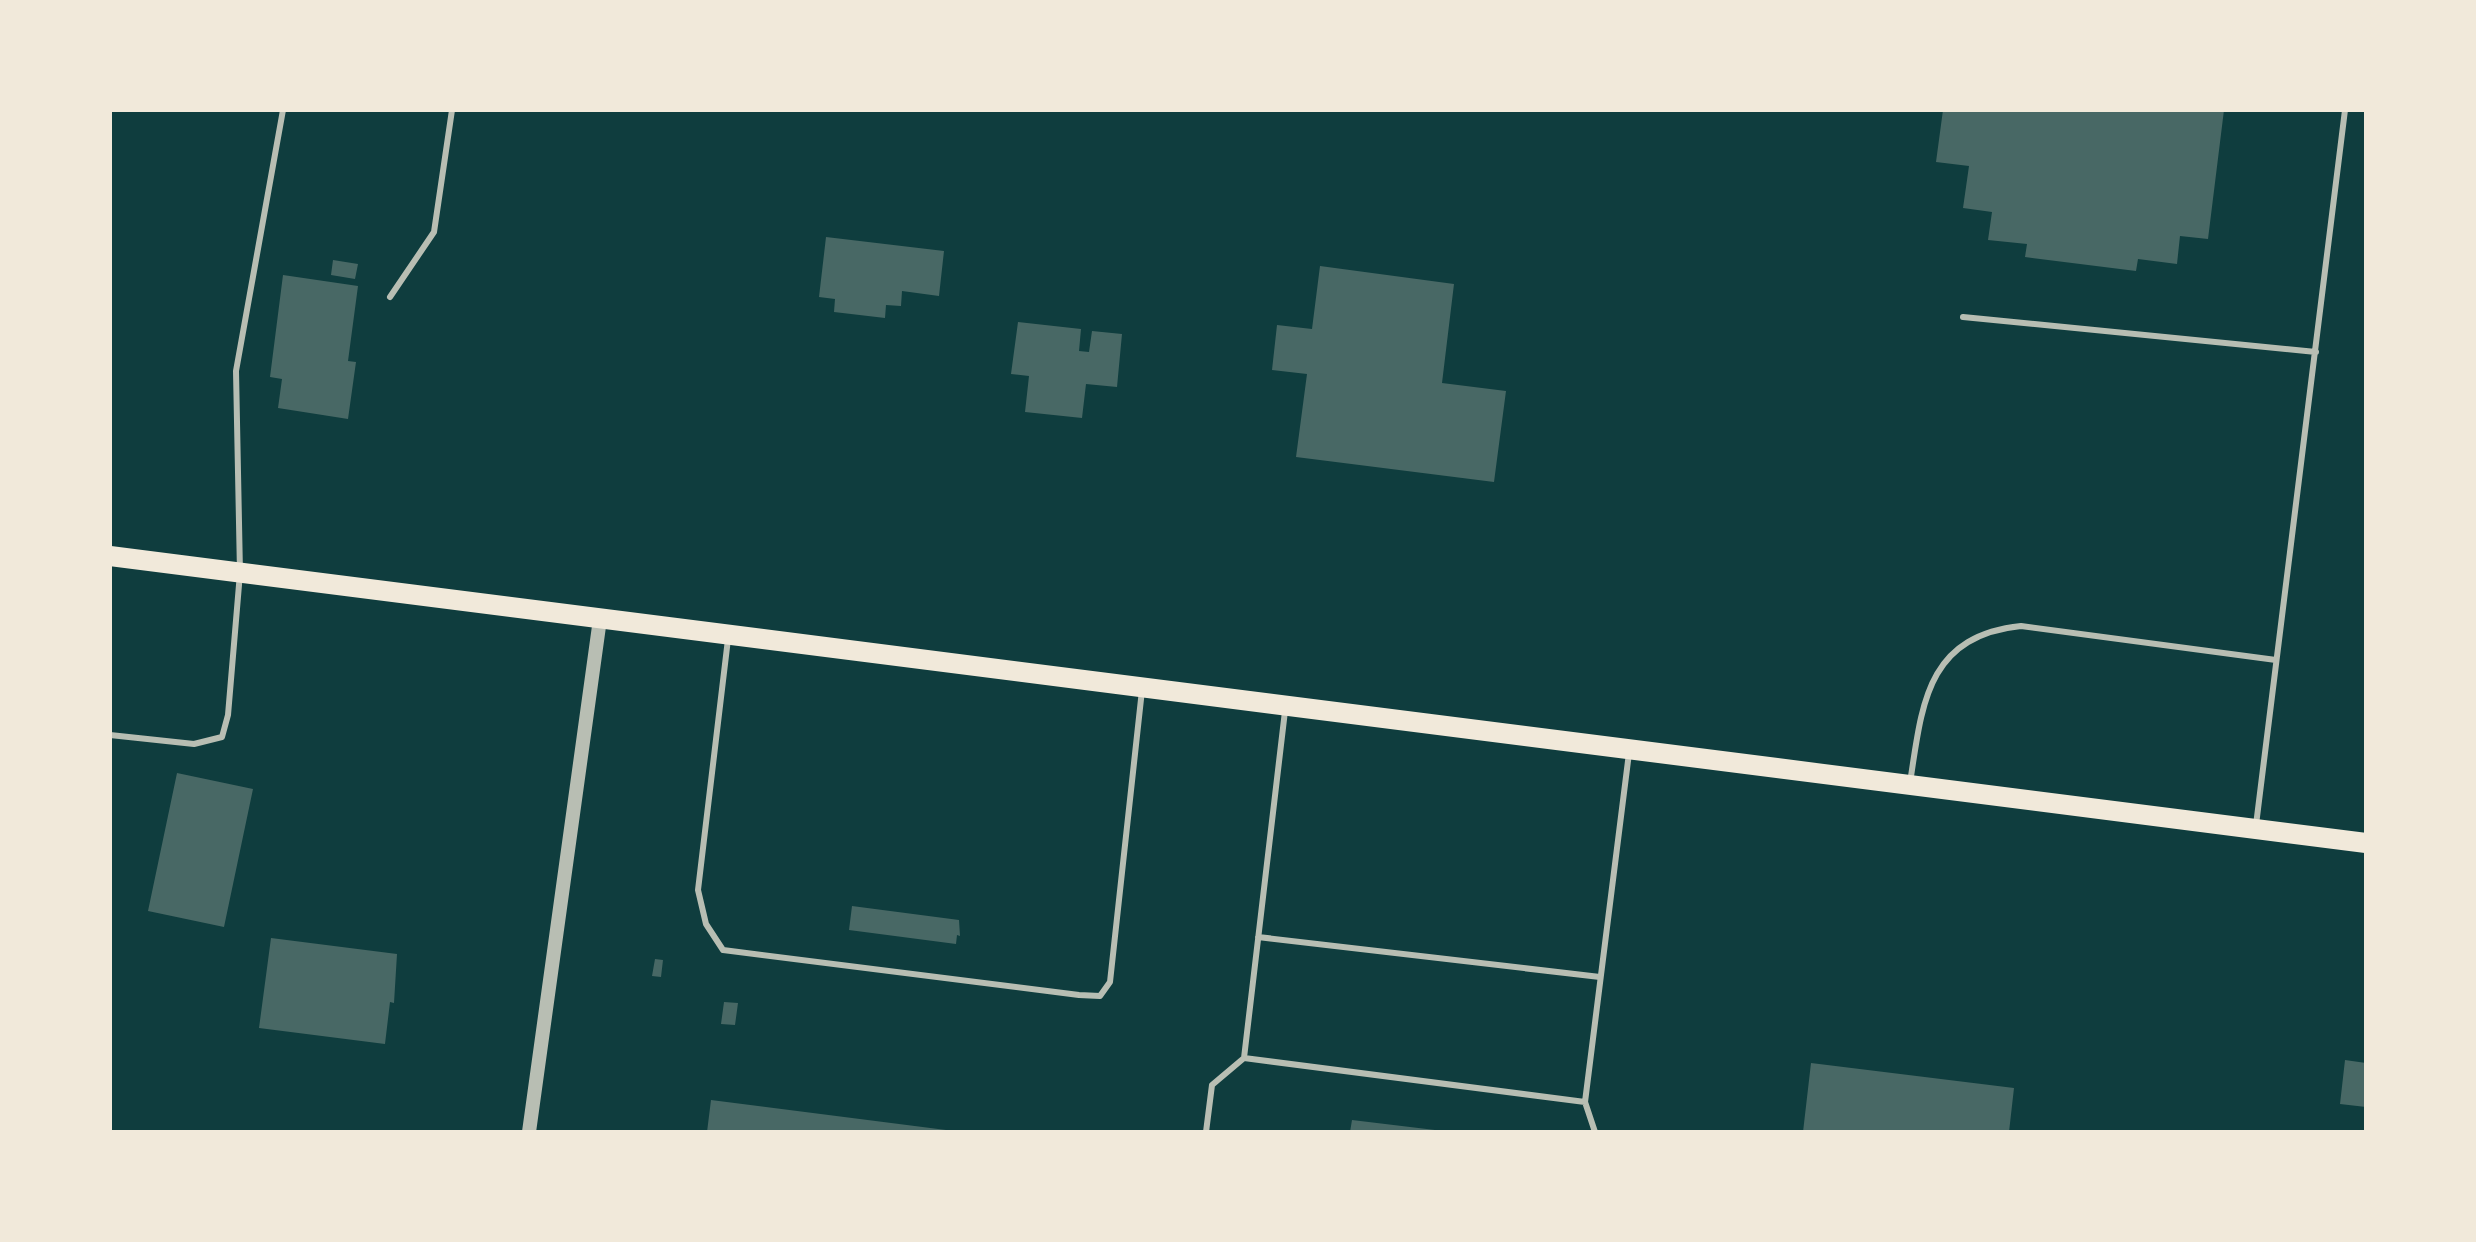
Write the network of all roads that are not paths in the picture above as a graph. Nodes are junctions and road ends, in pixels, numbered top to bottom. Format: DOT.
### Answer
graph roads {
  1 [pos="283,110"];
  2 [pos="452,110"];
  3 [pos="2345,110"];
  4 [pos="390,297"];
  5 [pos="1963,317"];
  6 [pos="2316,352"];
  7 [pos="110,556"];
  8 [pos="240,573"];
  9 [pos="600,619"];
  10 [pos="728,636"];
  11 [pos="2276,660"];
  12 [pos="1142,688"];
  13 [pos="1285,707"];
  14 [pos="110,735"];
  15 [pos="1629,751"];
  16 [pos="1910,787"];
  17 [pos="2255,829"];
  18 [pos="2366,843"];
  19 [pos="1258,937"];
  20 [pos="1600,977"];
  21 [pos="1244,1058"];
  22 [pos="1585,1102"];
  23 [pos="529,1132"];
  24 [pos="1206,1132"];
  25 [pos="1595,1132"];
  1 -- 8 [label="lane"];
  2 -- 4 [label="lane"];
  3 -- 6 [label="lane"];
  5 -- 6 [label="lane"];
  6 -- 11 [label="lane"];
  7 -- 8 [label="main road"];
  8 -- 9 [label="main road"];
  8 -- 14 [label="lane"];
  9 -- 10 [label="main road"];
  9 -- 23 [label="street"];
  10 -- 12 [label="main road"];
  10 -- 12 [label="lane"];
  11 -- 16 [label="lane"];
  11 -- 17 [label="lane"];
  12 -- 13 [label="main road"];
  13 -- 15 [label="main road"];
  13 -- 19 [label="lane"];
  15 -- 16 [label="main road"];
  15 -- 20 [label="lane"];
  16 -- 17 [label="main road"];
  17 -- 18 [label="main road"];
  19 -- 20 [label="lane"];
  19 -- 21 [label="lane"];
  20 -- 22 [label="lane"];
  21 -- 22 [label="lane"];
  21 -- 24 [label="lane"];
  22 -- 25 [label="lane"];
}
